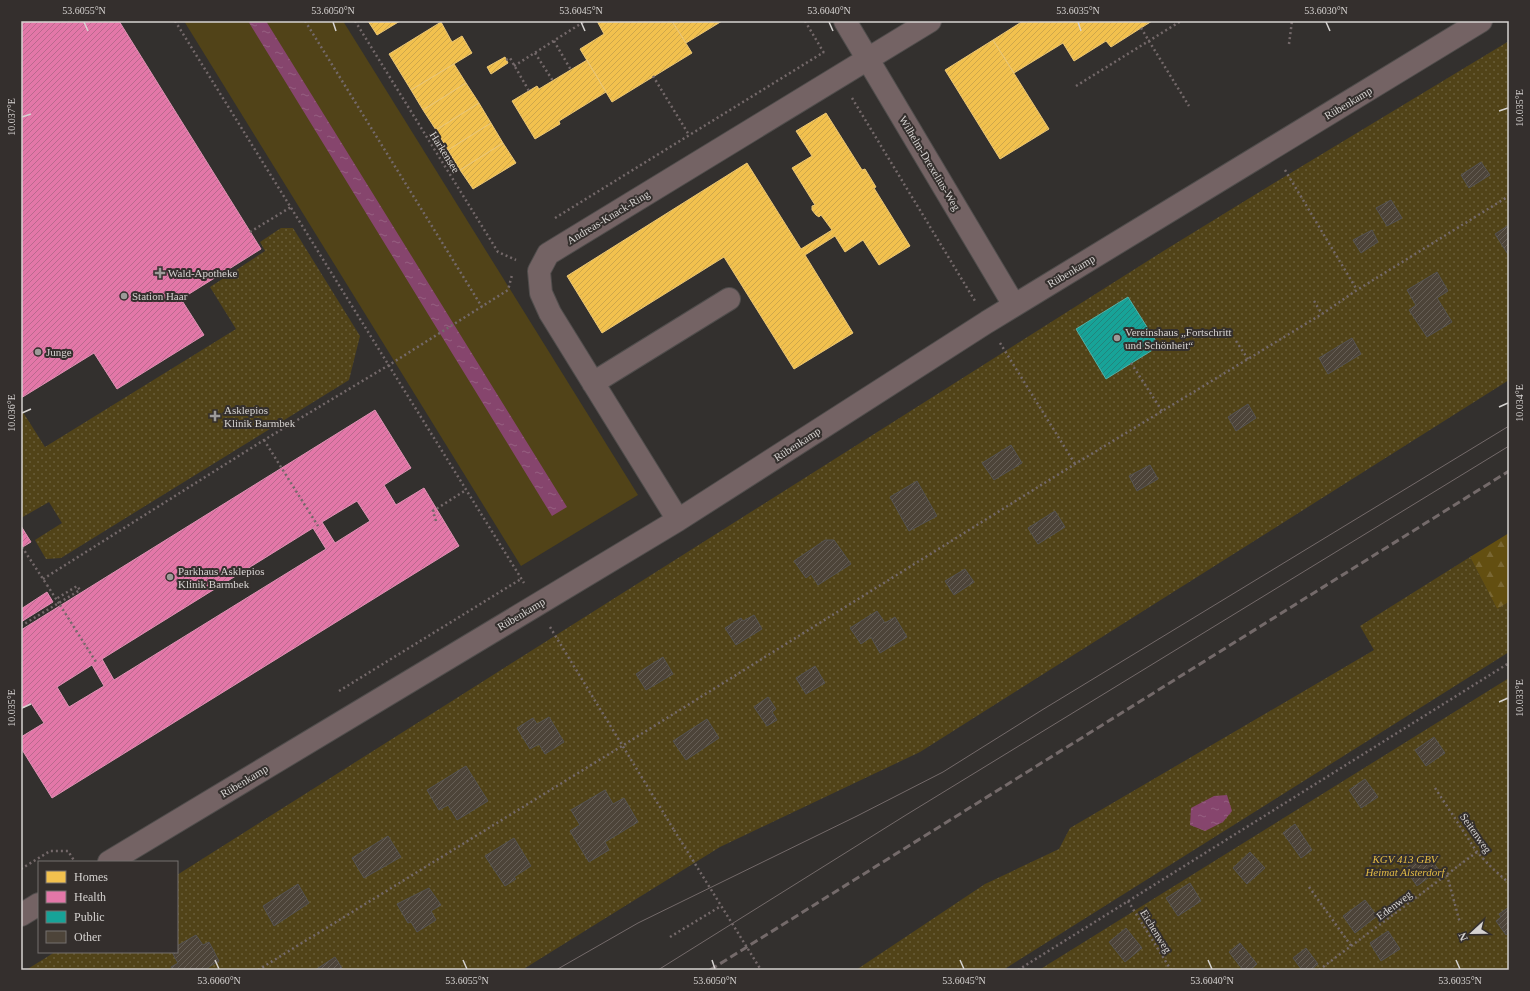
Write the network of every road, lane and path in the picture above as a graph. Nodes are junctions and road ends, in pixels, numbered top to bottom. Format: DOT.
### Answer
graph roads {
  1 [pos="175,21"];
  2 [pos="305,21"];
  3 [pos="355,21"];
  4 [pos="585,21"];
  5 [pos="805,21"];
  6 [pos="845,21"];
  7 [pos="930,21"];
  8 [pos="1181,21"];
  9 [pos="1292,21"];
  10 [pos="1481,21"];
  11 [pos="1141,28"];
  12 [pos="554,41"];
  13 [pos="1149,41"];
  14 [pos="1289,44"];
  15 [pos="535,53"];
  16 [pos="827,57"];
  17 [pos="868,59"];
  18 [pos="506,60"];
  19 [pos="514,66"];
  20 [pos="571,70"];
  21 [pos="653,76"];
  22 [pos="553,81"];
  23 [pos="1076,86"];
  24 [pos="529,91"];
  25 [pos="850,94"];
  26 [pos="1188,106"];
  27 [pos="1273,149"];
  28 [pos="704,159"];
  29 [pos="1509,196"];
  30 [pos="291,207"];
  31 [pos="250,232"];
  32 [pos="514,268"];
  33 [pos="539,271"];
  34 [pos="1357,290"];
  35 [pos="729,299"];
  36 [pos="1314,301"];
  37 [pos="1014,305"];
  38 [pos="482,306"];
  39 [pos="1322,314"];
  40 [pos="987,322"];
  41 [pos="1236,341"];
  42 [pos="1248,359"];
  43 [pos="1132,363"];
  44 [pos="389,365"];
  45 [pos="593,383"];
  46 [pos="1162,411"];
  47 [pos="264,440"];
  48 [pos="1075,464"];
  49 [pos="466,490"];
  50 [pos="678,520"];
  51 [pos="436,521"];
  52 [pos="318,526"];
  53 [pos="22,547"];
  54 [pos="44,579"];
  55 [pos="521,580"];
  56 [pos="56,599"];
  57 [pos="548,625"];
  58 [pos="21,626"];
  59 [pos="96,662"];
  60 [pos="1509,663"];
  61 [pos="622,746"];
  62 [pos="1435,788"];
  63 [pos="1478,852"];
  64 [pos="74,861"];
  65 [pos="111,861"];
  66 [pos="21,869"];
  67 [pos="1447,876"];
  68 [pos="1509,883"];
  69 [pos="1309,887"];
  70 [pos="1128,901"];
  71 [pos="38,905"];
  72 [pos="721,906"];
  73 [pos="21,915"];
  74 [pos="1460,923"];
  75 [pos="670,937"];
  76 [pos="1352,946"];
  77 [pos="258,970"];
  78 [pos="760,970"];
  79 [pos="1018,970"];
  80 [pos="1172,970"];
  81 [pos="1319,970"];
  1 -- 30 [label="path"];
  2 -- 38 [label="path"];
  3 -- 33 [label="path, Harkensee"];
  4 -- 12 [label="path"];
  5 -- 16 [label="path"];
  6 -- 17 [label="street, Wilhelm-Drexelius-Weg"];
  7 -- 17 [label="street, Andreas-Knack-Ring"];
  8 -- 13 [label="path"];
  9 -- 14 [label="path"];
  10 -- 27 [label="street, Rübenkamp"];
  11 -- 13 [label="path"];
  12 -- 15 [label="path"];
  12 -- 20 [label="path"];
  13 -- 23 [label="path"];
  13 -- 26 [label="path"];
  15 -- 19 [label="path"];
  15 -- 22 [label="path"];
  17 -- 28 [label="street, Andreas-Knack-Ring"];
  17 -- 37 [label="street, Wilhelm-Drexelius-Weg"];
  18 -- 19 [label="path"];
  19 -- 24 [label="path"];
  21 -- 28 [label="path"];
  25 -- 40 [label="path"];
  27 -- 34 [label="path"];
  27 -- 37 [label="street, Rübenkamp"];
  28 -- 33 [label="street, Andreas-Knack-Ring"];
  29 -- 34 [label="path"];
  30 -- 31 [label="path"];
  30 -- 44 [label="path"];
  32 -- 38 [label="path"];
  33 -- 45 [label="street"];
  34 -- 39 [label="path"];
  35 -- 45 [label="street"];
  36 -- 39 [label="path"];
  37 -- 40 [label="street, Rübenkamp"];
  38 -- 44 [label="path"];
  39 -- 42 [label="path"];
  40 -- 48 [label="path"];
  40 -- 50 [label="street, Rübenkamp"];
  41 -- 42 [label="path"];
  42 -- 46 [label="path"];
  43 -- 46 [label="path"];
  44 -- 47 [label="path"];
  44 -- 49 [label="path"];
  45 -- 50 [label="street"];
  46 -- 48 [label="path"];
  47 -- 52 [label="path"];
  47 -- 54 [label="path"];
  48 -- 61 [label="path"];
  49 -- 51 [label="path"];
  49 -- 55 [label="path"];
  50 -- 65 [label="street, Rübenkamp"];
  53 -- 54 [label="path"];
  54 -- 56 [label="path, bridge"];
  56 -- 58 [label="path"];
  56 -- 59 [label="path, bridge"];
  57 -- 61 [label="path"];
  60 -- 70 [label="path"];
  61 -- 72 [label="path, bridge"];
  61 -- 77 [label="path"];
  62 -- 63 [label="path, Seitenweg"];
  63 -- 67 [label="path, Edenweg"];
  63 -- 68 [label="path, Seitenweg"];
  64 -- 66 [label="path"];
  67 -- 74 [label="path"];
  67 -- 76 [label="path, Edenweg"];
  69 -- 76 [label="path"];
  70 -- 79 [label="path"];
  70 -- 80 [label="path, Eichenweg"];
  71 -- 73 [label="street"];
  72 -- 75 [label="path"];
  72 -- 78 [label="path, bridge"];
  76 -- 81 [label="path, Edenweg"];
}
